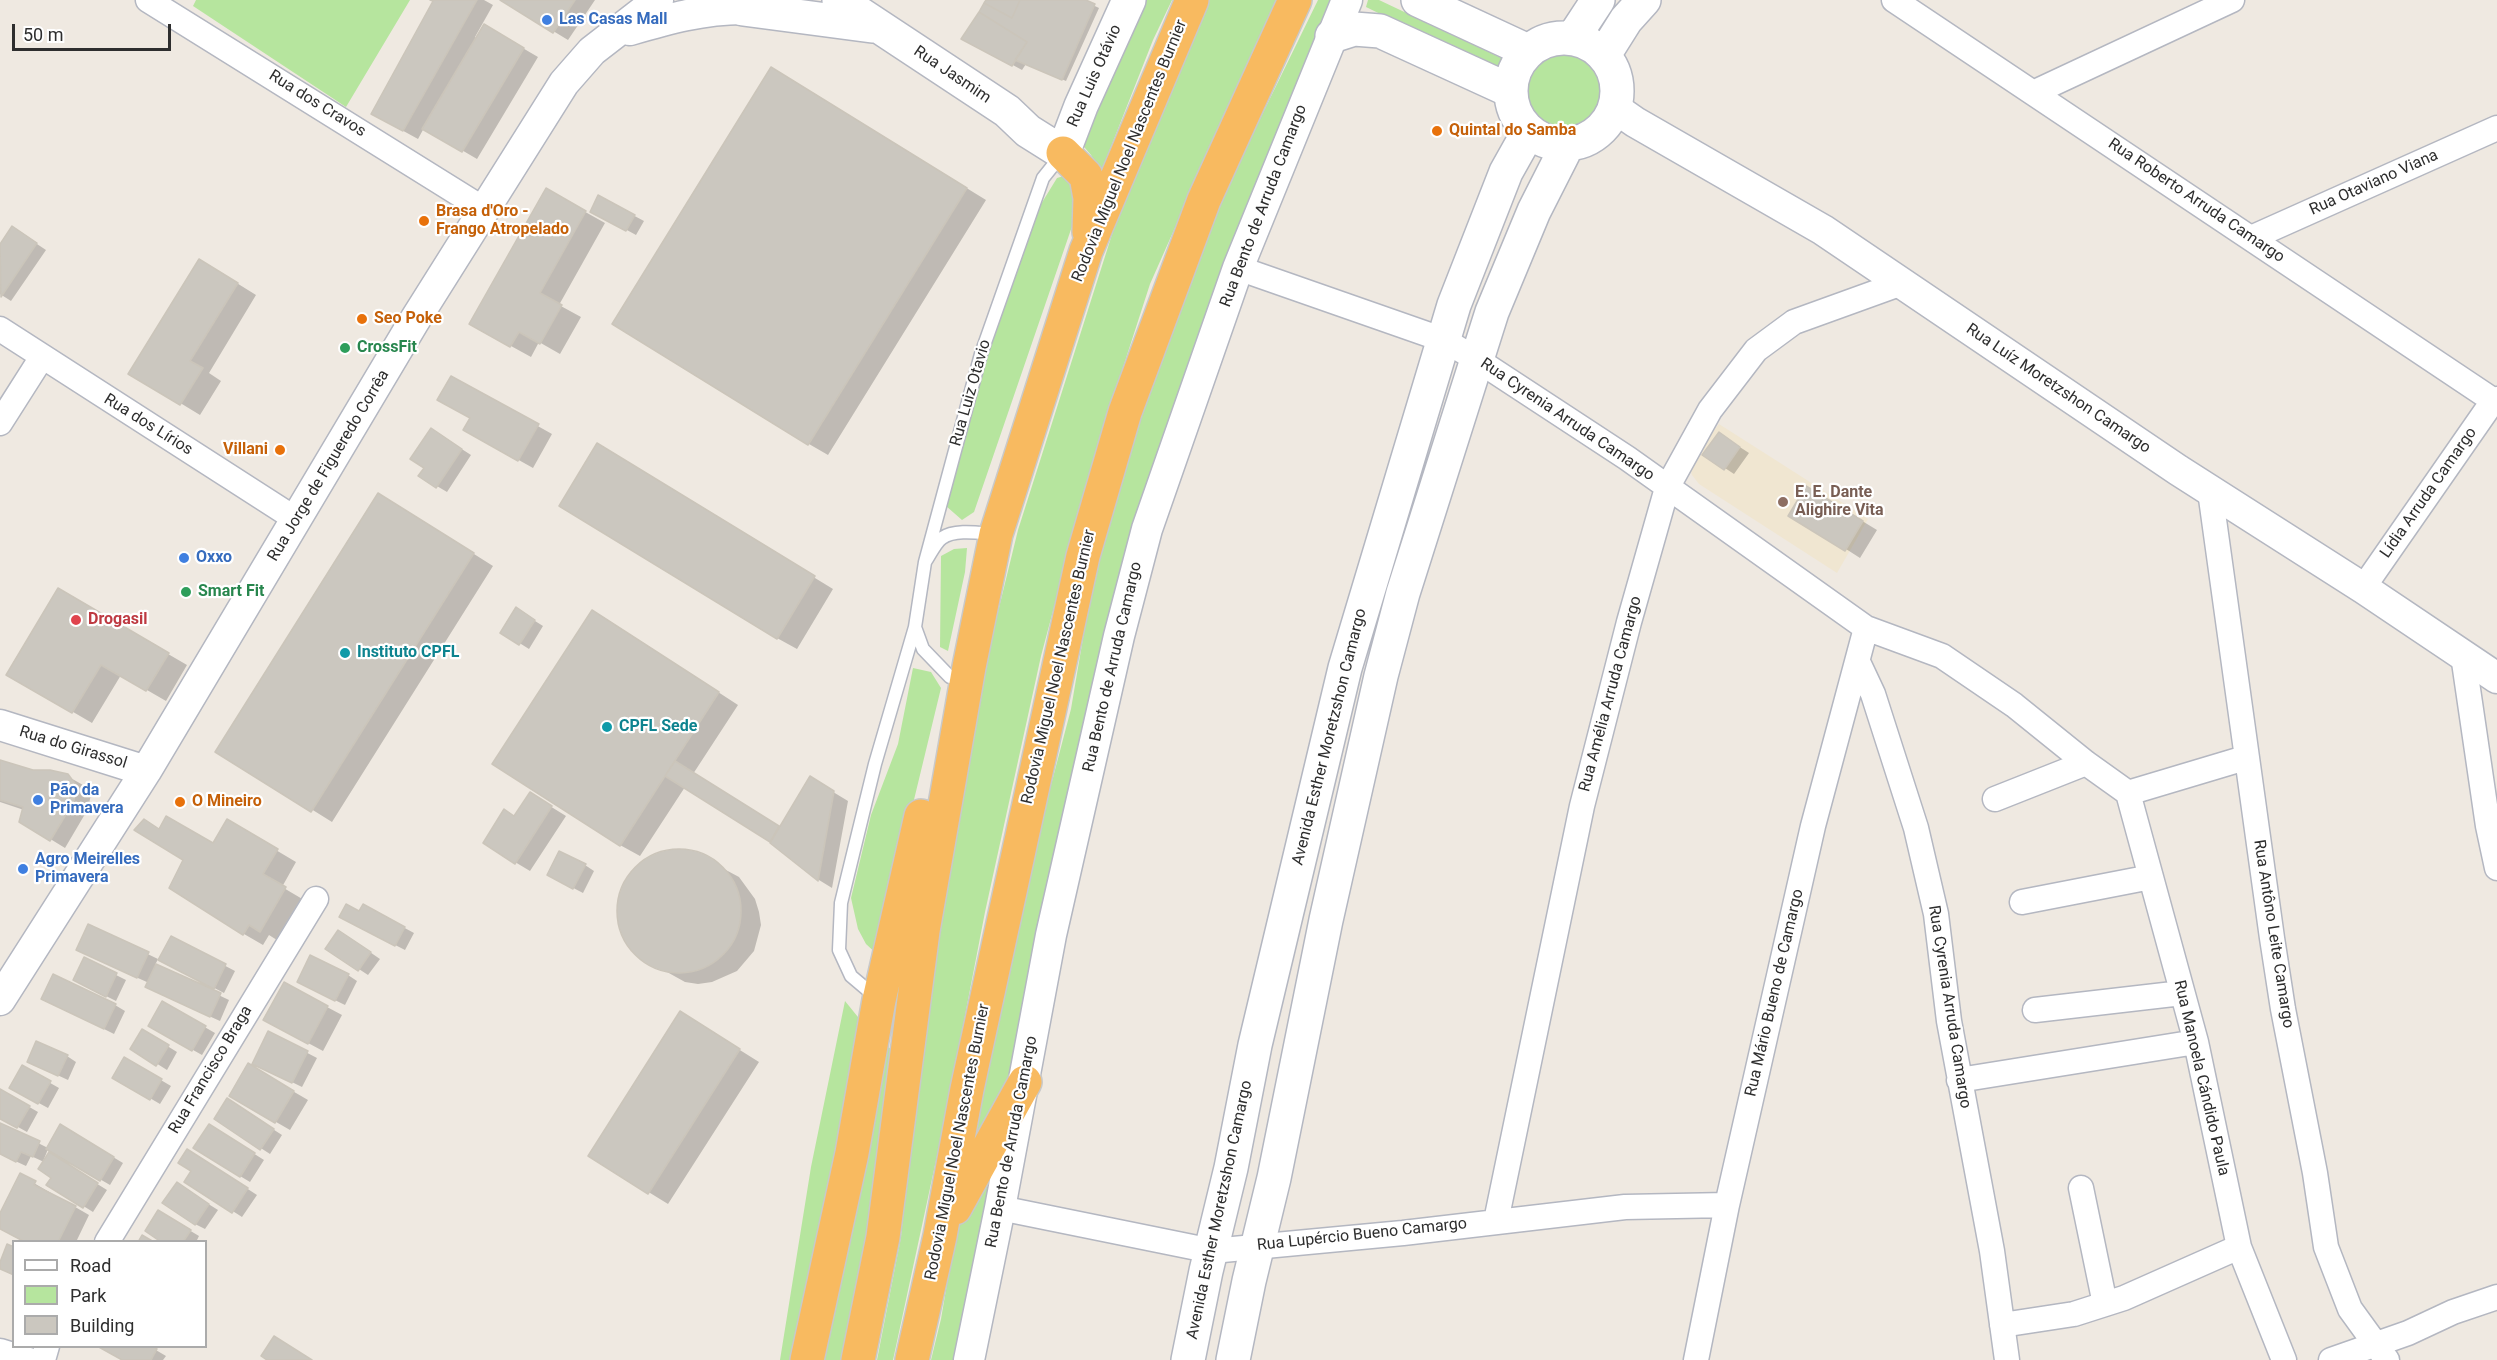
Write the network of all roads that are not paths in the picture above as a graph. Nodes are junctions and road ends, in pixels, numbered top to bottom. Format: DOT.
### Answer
graph roads {
  1 [pos="148,0"];
  2 [pos="658,0"];
  3 [pos="839,0"];
  4 [pos="1129,0"];
  5 [pos="1192,0"];
  6 [pos="1295,0"];
  7 [pos="1347,0"];
  8 [pos="1418,0"];
  9 [pos="1597,0"];
  10 [pos="1644,0"];
  11 [pos="1894,0"];
  12 [pos="2232,0"];
  13 [pos="743,4"];
  14 [pos="880,27"];
  15 [pos="615,35"];
  16 [pos="1332,36"];
  17 [pos="1573,38"];
  18 [pos="1528,51"];
  19 [pos="1604,55"];
  20 [pos="1511,91"];
  21 [pos="2035,93"];
  22 [pos="1081,106"];
  23 [pos="1615,108"];
  24 [pos="1007,111"];
  25 [pos="2497,128"];
  26 [pos="1530,131"];
  27 [pos="1568,144"];
  28 [pos="1063,153"];
  29 [pos="485,210"];
  30 [pos="2252,238"];
  31 [pos="1086,251"];
  32 [pos="1238,268"];
  33 [pos="1902,283"];
  34 [pos="1,333"];
  35 [pos="1444,340"];
  36 [pos="42,357"];
  37 [pos="1476,358"];
  38 [pos="2496,401"];
  39 [pos="0,423"];
  40 [pos="1667,488"];
  41 [pos="2210,491"];
  42 [pos="297,520"];
  43 [pos="996,534"];
  44 [pos="925,562"];
  45 [pos="2363,588"];
  46 [pos="915,627"];
  47 [pos="1866,628"];
  48 [pos="2463,655"];
  49 [pos="1858,662"];
  50 [pos="959,672"];
  51 [pos="2497,678"];
  52 [pos="0,725"];
  53 [pos="2246,758"];
  54 [pos="2086,763"];
  55 [pos="146,771"];
  56 [pos="2128,793"];
  57 [pos="1995,800"];
  58 [pos="2497,868"];
  59 [pos="2151,877"];
  60 [pos="316,899"];
  61 [pos="2022,902"];
  62 [pos="2182,993"];
  63 [pos="0,1000"];
  64 [pos="879,1000"];
  65 [pos="2035,1010"];
  66 [pos="2196,1042"];
  67 [pos="1959,1080"];
  68 [pos="1024,1082"];
  69 [pos="2081,1188"];
  70 [pos="1727,1205"];
  71 [pos="1000,1208"];
  72 [pos="1496,1221"];
  73 [pos="940,1236"];
  74 [pos="108,1240"];
  75 [pos="1258,1245"];
  76 [pos="2239,1247"];
  77 [pos="1212,1251"];
  78 [pos="2497,1297"];
  79 [pos="2105,1304"];
  80 [pos="2002,1325"];
  81 [pos="0,1351"];
  82 [pos="2381,1352"];
  83 [pos="29,1360"];
  84 [pos="807,1360"];
  85 [pos="858,1360"];
  86 [pos="912,1360"];
  87 [pos="969,1360"];
  88 [pos="1188,1360"];
  89 [pos="1233,1360"];
  90 [pos="1696,1360"];
  91 [pos="2007,1360"];
  92 [pos="2284,1360"];
  93 [pos="2331,1360"];
  1 -- 29 [label="street, Rua dos Cravos"];
  2 -- 15 [label="street, Rua Jorge de Figueredo Corrêa"];
  3 -- 14 [label="main road, Rua Jasmim"];
  4 -- 22 [label="main road, Rua Luis Otávio"];
  5 -- 31 [label="highway, Rodovia Miguel Noel Nascentes Burnier"];
  6 -- 73 [label="highway, Rodovia Miguel Noel Nascentes Burnier"];
  7 -- 16 [label="street, Rua Bento de Arruda Camargo"];
  8 -- 18 [label="main road"];
  9 -- 17 [label="main road"];
  10 -- 19 [label="main road"];
  11 -- 21 [label="street, Rua Roberto Arruda Camargo"];
  12 -- 21 [label="street"];
  13 -- 14 [label="main road, Rua Jorge de Figueredo Corrêa"];
  13 -- 15 [label="street, Rua Jorge de Figueredo Corrêa"];
  14 -- 24 [label="main road, Rua Jasmim"];
  15 -- 29 [label="street, Rua Jorge de Figueredo Corrêa"];
  16 -- 20 [label="main road"];
  16 -- 32 [label="street, Rua Bento de Arruda Camargo"];
  17 -- 18 [label="main road"];
  17 -- 19 [label="main road"];
  18 -- 20 [label="main road"];
  19 -- 23 [label="main road"];
  20 -- 26 [label="main road"];
  21 -- 30 [label="street, Rua Roberto Arruda Camargo"];
  22 -- 24 [label="main road"];
  22 -- 28 [label="main road, Rua Luis Otávio"];
  23 -- 27 [label="main road"];
  23 -- 33 [label="street, Rua Luíz Moretzshon Camargo"];
  24 -- 28 [label="main road, Rua Jasmim"];
  25 -- 30 [label="street, Rua Otaviano Viana"];
  26 -- 27 [label="main road"];
  26 -- 35 [label="main road, Avenida Esther Moretzshon Camargo"];
  27 -- 37 [label="main road"];
  28 -- 31 [label="highway"];
  28 -- 44 [label="lane, Rua Luiz Otavio"];
  29 -- 42 [label="street, Rua Jorge de Figueredo Corrêa"];
  30 -- 38 [label="street, Rua Roberto Arruda Camargo"];
  31 -- 43 [label="highway, Rodovia Miguel Noel Nascentes Burnier"];
  32 -- 35 [label="street, Rua Cyrenia Arruda Camargo"];
  32 -- 68 [label="street, Rua Bento de Arruda Camargo"];
  33 -- 40 [label="street, Rua Amélia Arruda Camargo"];
  33 -- 41 [label="street, Rua Luíz Moretzshon Camargo"];
  34 -- 36 [label="street, Rua dos Lírios"];
  35 -- 37 [label="street, Rua Cyrenia Arruda Camargo"];
  35 -- 77 [label="main road, Avenida Esther Moretzshon Camargo"];
  36 -- 39 [label="street"];
  36 -- 42 [label="street, Rua dos Lírios"];
  37 -- 40 [label="street, Rua Cyrenia Arruda Camargo"];
  37 -- 75 [label="main road"];
  38 -- 45 [label="street, Lídia Arruda Camargo"];
  40 -- 47 [label="street, Rua Cyrenia Arruda Camargo"];
  40 -- 72 [label="street, Rua Amélia Arruda Camargo"];
  41 -- 45 [label="street, Rua Luíz Moretzshon Camargo"];
  41 -- 53 [label="street, Rua Antôno Leite Camargo"];
  42 -- 55 [label="street, Rua Jorge de Figueredo Corrêa"];
  43 -- 44 [label="lane"];
  43 -- 50 [label="highway, Rodovia Miguel Noel Nascentes Burnier"];
  44 -- 46 [label="lane, Rua Luiz Otavio"];
  45 -- 48 [label="street, Rua Luíz Moretzshon Camargo"];
  46 -- 50 [label="lane"];
  46 -- 64 [label="lane, Rua Luiz Otavio"];
  47 -- 49 [label="street, Rua Mário Bueno de Camargo"];
  47 -- 54 [label="street, Rua Cyrenia Arruda Camargo"];
  48 -- 51 [label="street, Rua Luíz Moretzshon Camargo"];
  48 -- 58 [label="street"];
  49 -- 67 [label="street, Rua Cyrenia Arruda Camargo"];
  49 -- 70 [label="street, Rua Mário Bueno de Camargo"];
  50 -- 64 [label="highway"];
  50 -- 85 [label="highway, Rodovia Miguel Noel Nascentes Burnier"];
  52 -- 55 [label="street, Rua do Girassol"];
  53 -- 56 [label="street"];
  53 -- 82 [label="street, Rua Antôno Leite Camargo"];
  54 -- 56 [label="street, Rua Cyrenia Arruda Camargo"];
  54 -- 57 [label="street"];
  55 -- 63 [label="street, Rua Jorge de Figueredo Corrêa"];
  56 -- 59 [label="street, Rua Manoela Cándido Paula"];
  59 -- 61 [label="street"];
  59 -- 62 [label="street, Rua Manoela Cándido Paula"];
  60 -- 74 [label="street, Rua Francisco Braga"];
  62 -- 65 [label="street"];
  62 -- 66 [label="street, Rua Manoela Cándido Paula"];
  64 -- 84 [label="highway"];
  66 -- 67 [label="street"];
  66 -- 76 [label="street, Rua Manoela Cándido Paula"];
  67 -- 80 [label="street, Rua Cyrenia Arruda Camargo"];
  68 -- 71 [label="street, Rua Bento de Arruda Camargo"];
  68 -- 73 [label="highway"];
  69 -- 79 [label="street"];
  70 -- 72 [label="street, Rua Lupércio Bueno Camargo"];
  70 -- 90 [label="street, Rua Mário Bueno de Camargo"];
  71 -- 77 [label="street, Rua Lupércio Bueno Camargo"];
  71 -- 87 [label="street, Rua Bento de Arruda Camargo"];
  72 -- 75 [label="street, Rua Lupércio Bueno Camargo"];
  73 -- 86 [label="highway, Rodovia Miguel Noel Nascentes Burnier"];
  75 -- 77 [label="street, Rua Lupércio Bueno Camargo"];
  75 -- 89 [label="main road"];
  76 -- 79 [label="street"];
  76 -- 92 [label="street, Rua Manoela Cándido Paula"];
  77 -- 88 [label="main road, Avenida Esther Moretzshon Camargo"];
  78 -- 82 [label="street"];
  79 -- 80 [label="street"];
  80 -- 91 [label="street, Rua Cyrenia Arruda Camargo"];
  81 -- 83 [label="street"];
  82 -- 93 [label="street"];
}
